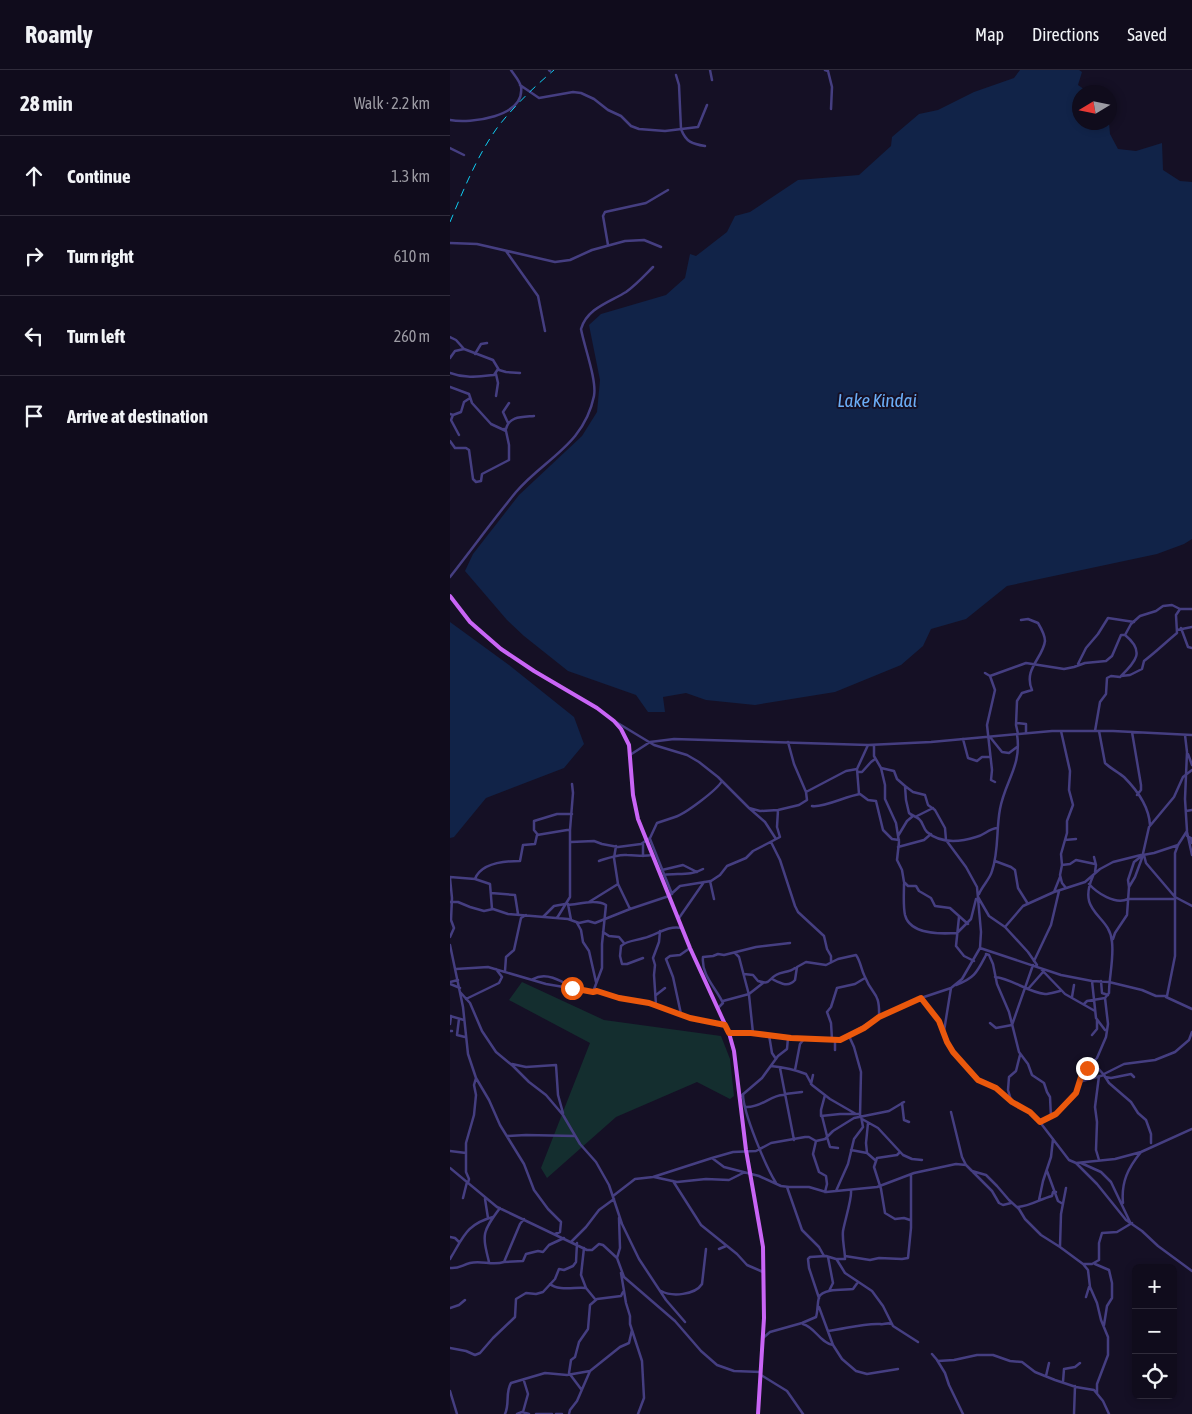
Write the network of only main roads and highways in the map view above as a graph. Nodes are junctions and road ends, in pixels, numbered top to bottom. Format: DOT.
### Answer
graph roads {
  1 [pos="450,596"];
  2 [pos="758,1414"];
  1 -- 2 [label="main road"];
}
